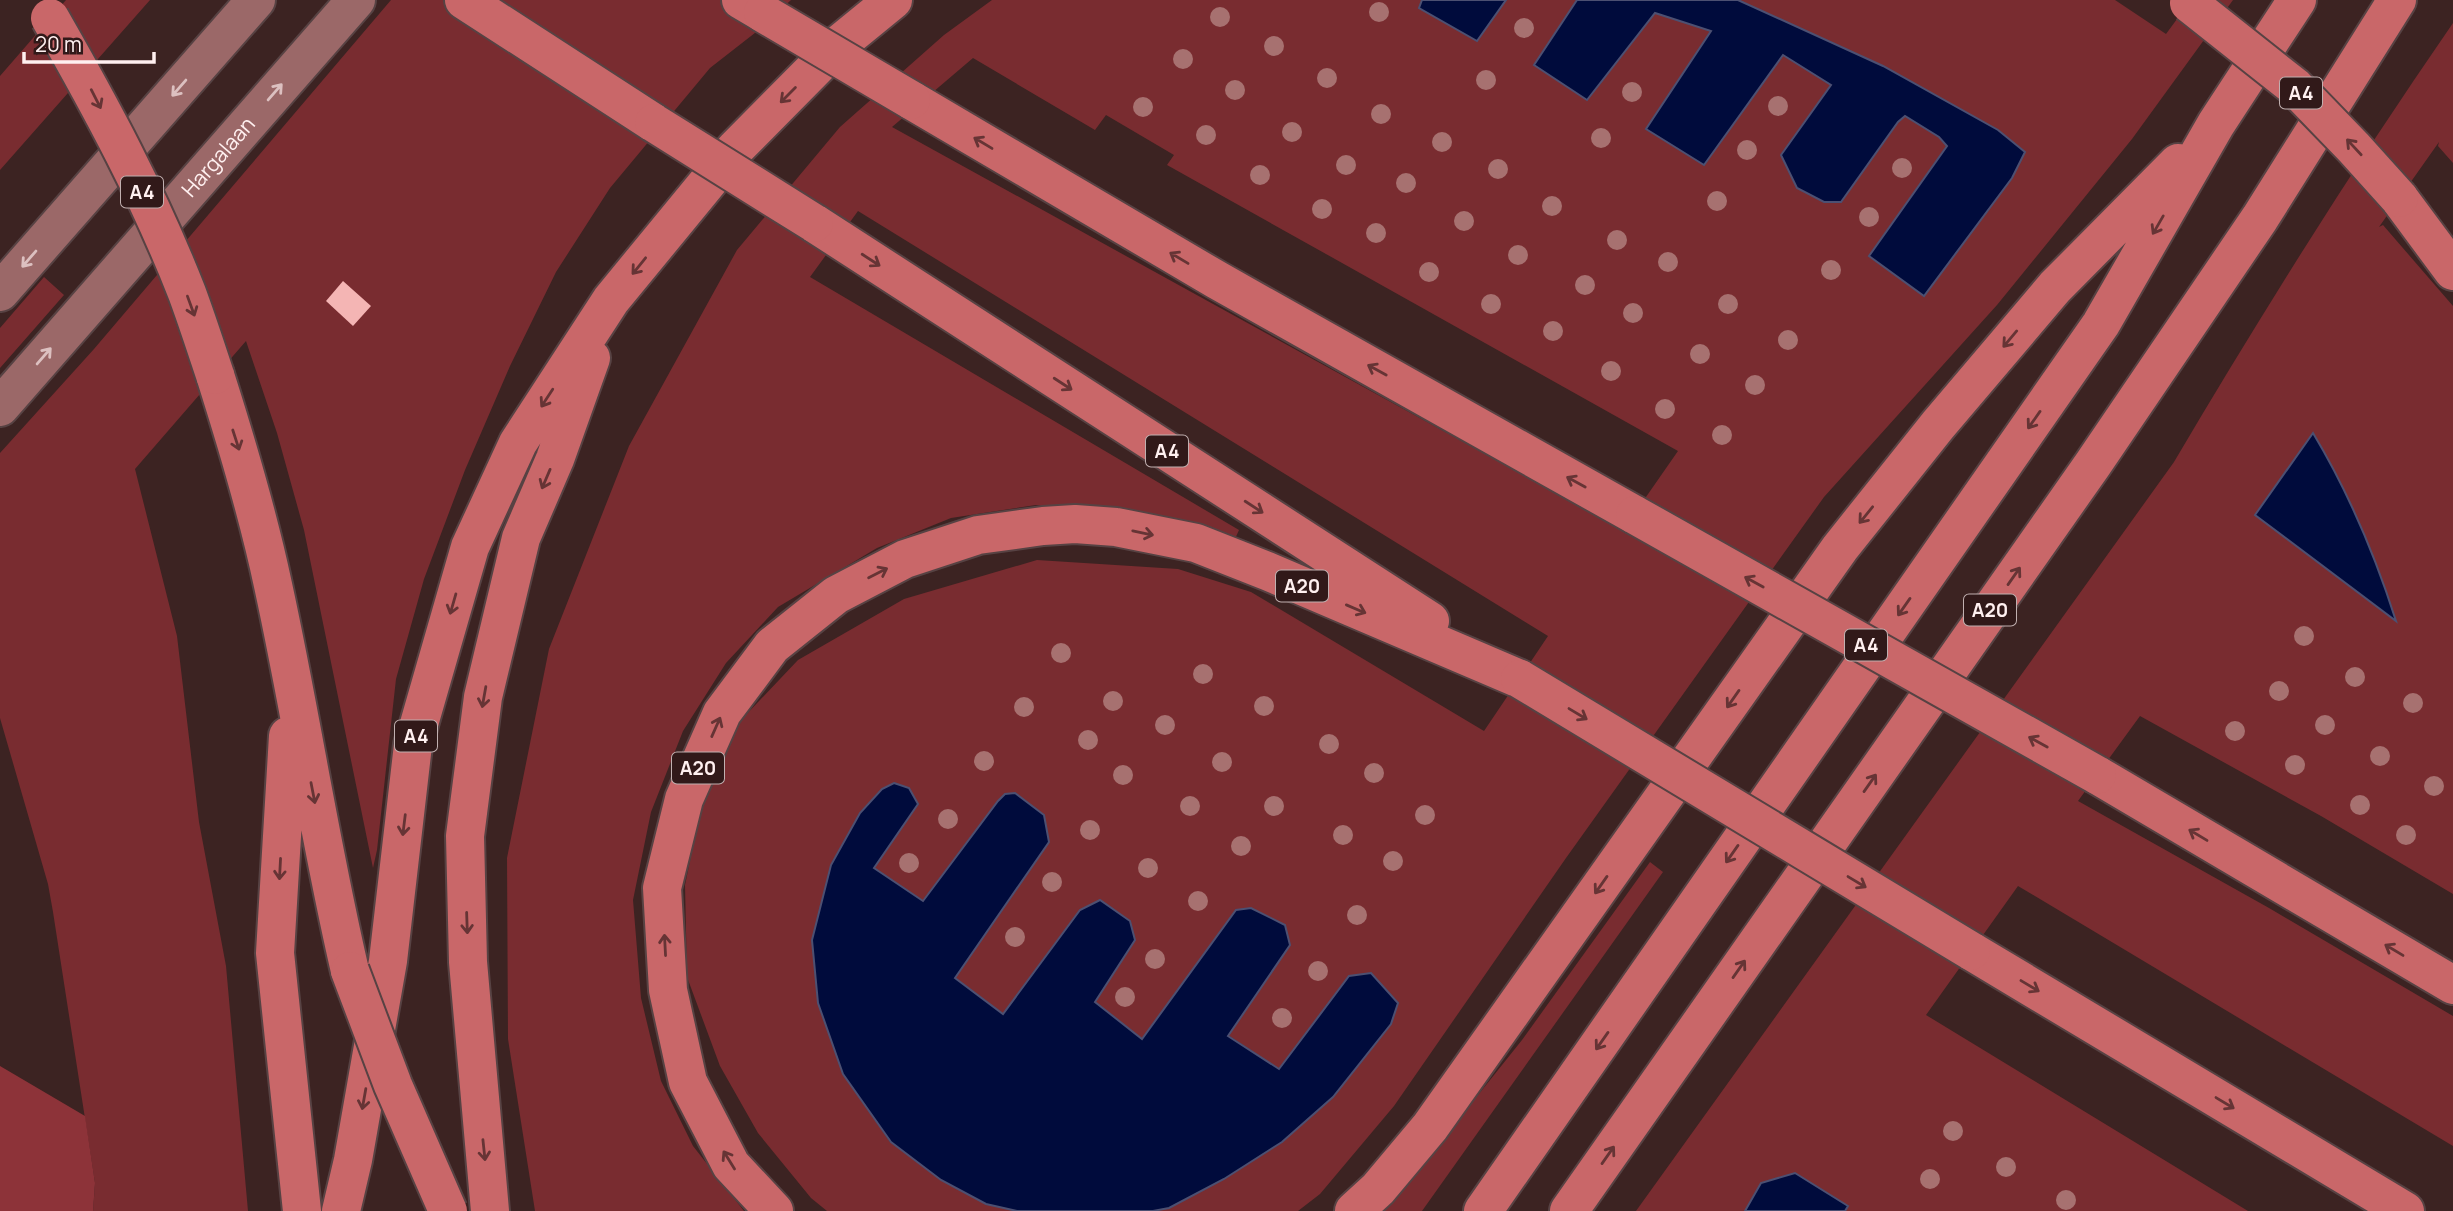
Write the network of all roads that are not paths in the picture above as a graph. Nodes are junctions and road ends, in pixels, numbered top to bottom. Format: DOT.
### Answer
graph roads {
  1 [pos="256,0"];
  2 [pos="356,0"];
  3 [pos="464,0"];
  4 [pos="893,0"];
  5 [pos="2297,0"];
  6 [pos="2397,0"];
  7 [pos="2187,2"];
  8 [pos="752,6"];
  9 [pos="44,9"];
  10 [pos="2216,124"];
  11 [pos="2453,271"];
  12 [pos="0,292"];
  13 [pos="611,300"];
  14 [pos="0,407"];
  15 [pos="292,678"];
  16 [pos="1520,679"];
  17 [pos="2453,985"];
  18 [pos="302,1211"];
  19 [pos="341,1211"];
  20 [pos="448,1211"];
  21 [pos="491,1211"];
  22 [pos="774,1211"];
  23 [pos="1354,1211"];
  24 [pos="1483,1211"];
  25 [pos="1569,1211"];
  26 [pos="2405,1211"];
  1 -- 12 [label="main road, one-way"];
  14 -- 2 [label="main road, Hargalaan, one-way"];
  3 -- 16 [label="highway, A4, one-way, bridge"];
  4 -- 13 [label="highway, A4, one-way"];
  5 -- 10 [label="highway"];
  25 -- 6 [label="highway, A20, one-way"];
  11 -- 7 [label="highway, A4, one-way, bridge"];
  17 -- 8 [label="highway, A4, one-way, bridge"];
  9 -- 15 [label="highway, A4, one-way, bridge"];
  10 -- 23 [label="highway, one-way"];
  10 -- 24 [label="highway, one-way"];
  13 -- 19 [label="highway, A4, one-way"];
  13 -- 21 [label="highway, A4, one-way"];
  15 -- 18 [label="highway, A4, one-way"];
  15 -- 20 [label="highway, A4, one-way, bridge"];
  22 -- 16 [label="highway, A20, one-way"];
  16 -- 26 [label="highway, A4, one-way, bridge"];
}
